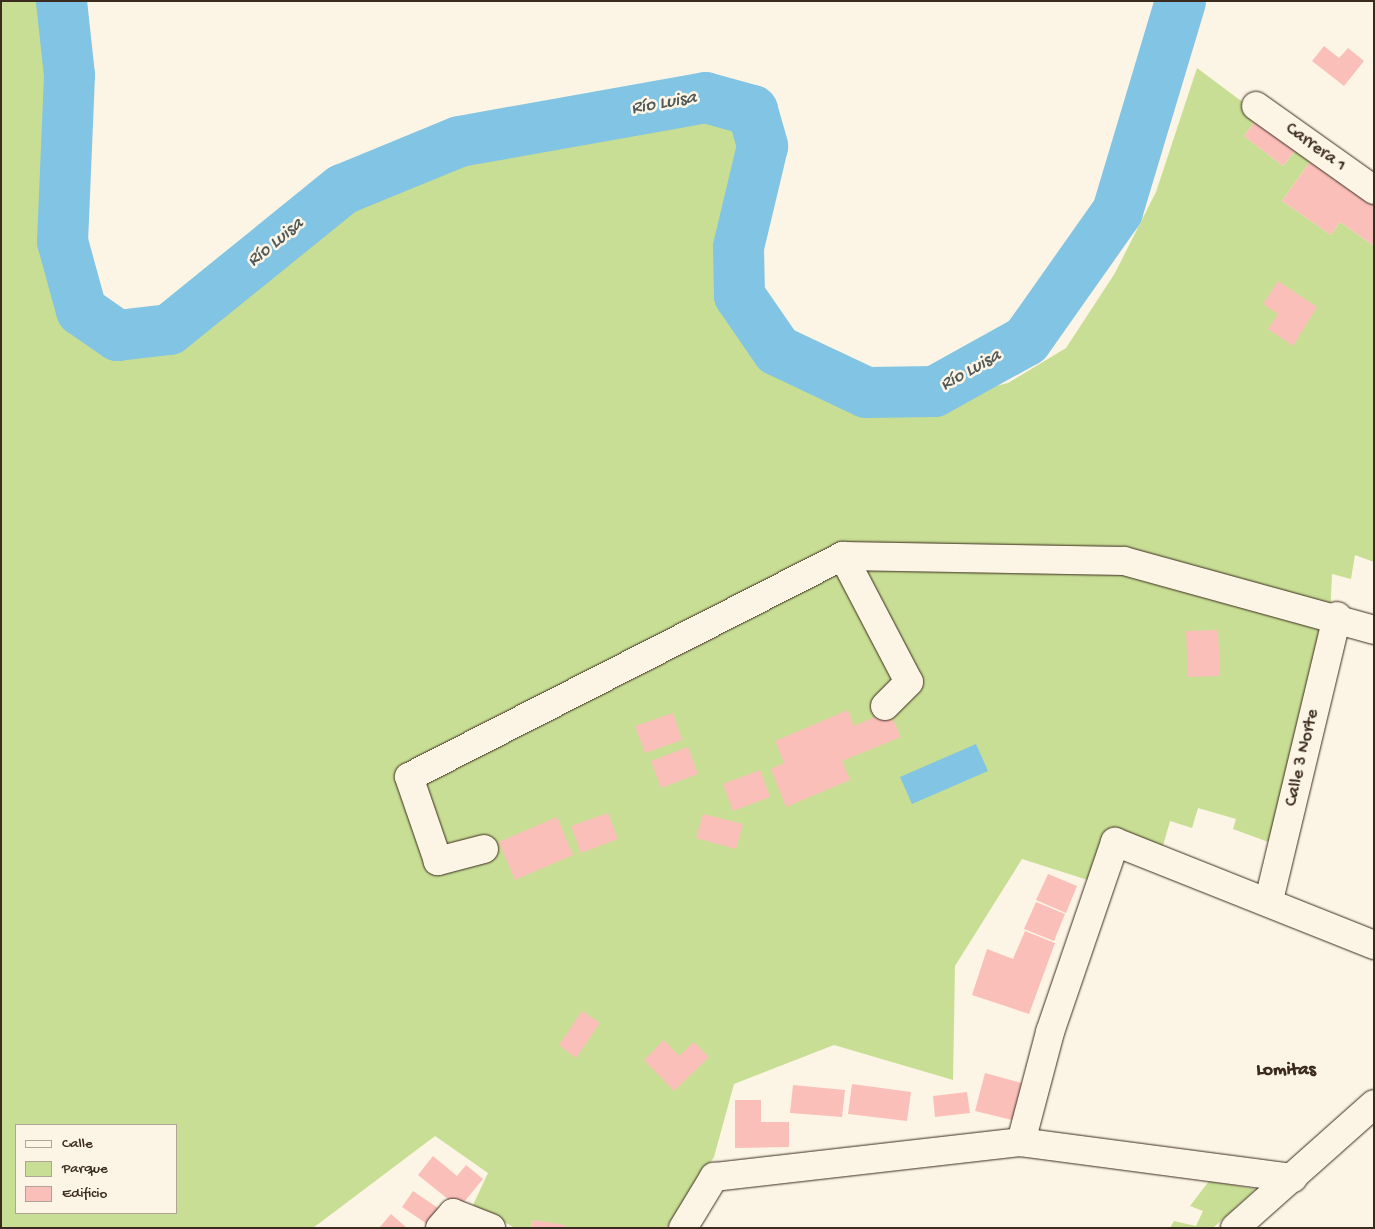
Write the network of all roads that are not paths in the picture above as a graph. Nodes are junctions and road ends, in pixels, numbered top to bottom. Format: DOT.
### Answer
graph roads {
  1 [pos="1256,106"];
  2 [pos="1374,190"];
  3 [pos="843,556"];
  4 [pos="1337,616"];
  5 [pos="1374,630"];
  6 [pos="885,706"];
  7 [pos="484,849"];
  8 [pos="1269,900"];
  9 [pos="1374,945"];
  10 [pos="1374,1104"];
  11 [pos="1021,1142"];
  12 [pos="1293,1178"];
  13 [pos="440,1228"];
  14 [pos="491,1228"];
  15 [pos="683,1228"];
  16 [pos="1235,1228"];
  1 -- 2 [label="street, Carrera 1"];
  3 -- 4 [label="street"];
  3 -- 6 [label="street"];
  3 -- 7 [label="street"];
  4 -- 5 [label="street"];
  4 -- 8 [label="street, Calle 3 Norte"];
  8 -- 9 [label="street"];
  8 -- 11 [label="street"];
  10 -- 12 [label="street"];
  11 -- 12 [label="street"];
  11 -- 15 [label="street"];
  12 -- 16 [label="street"];
  13 -- 14 [label="street"];
}
